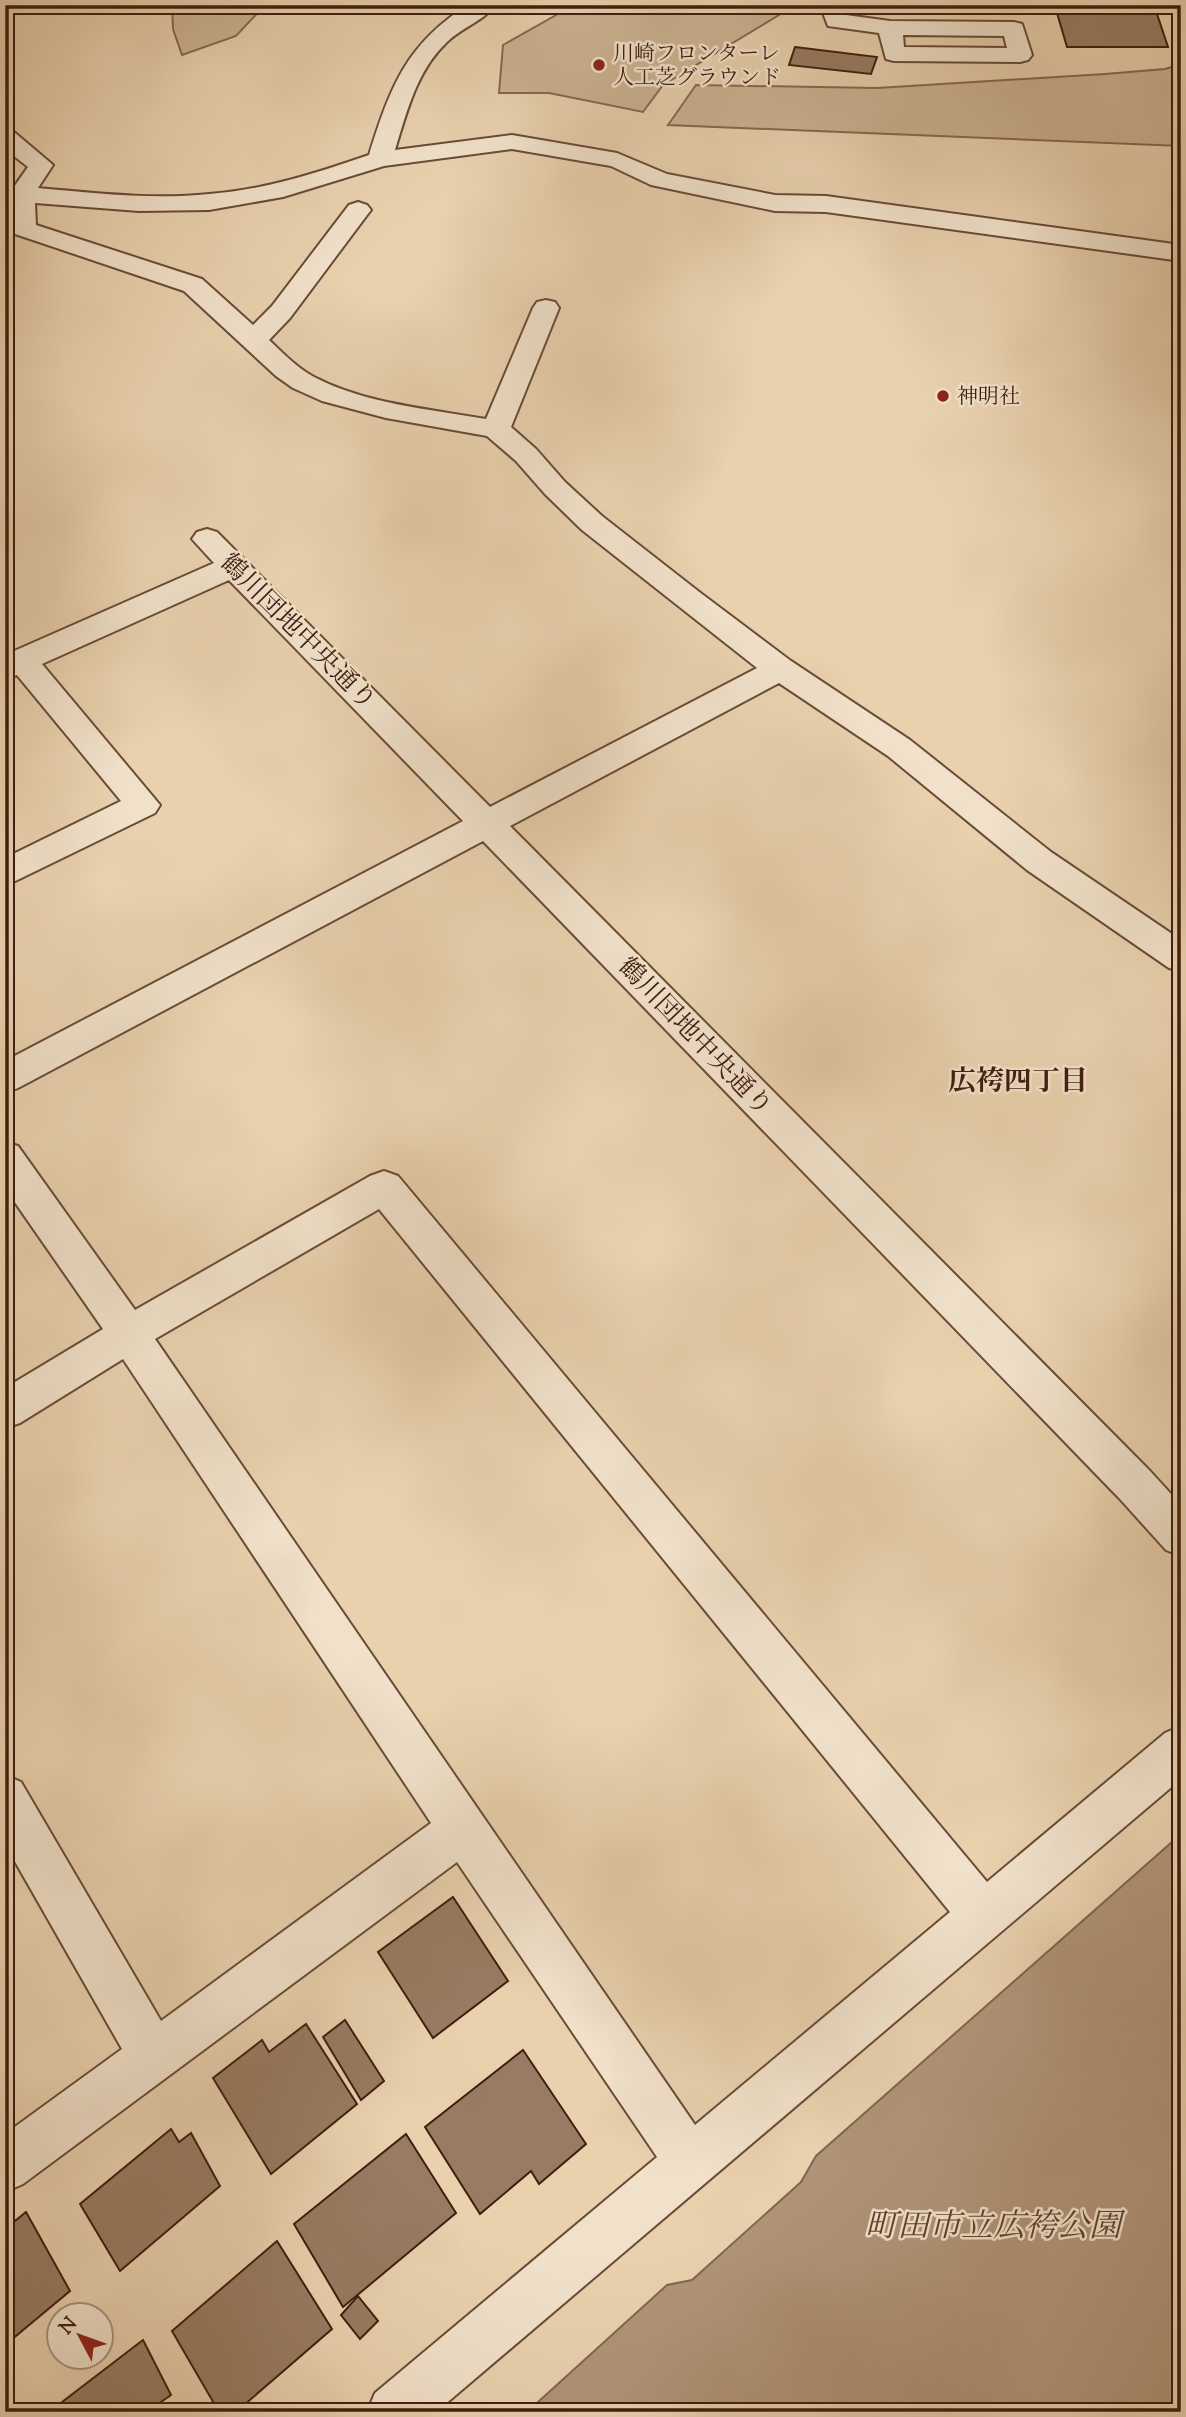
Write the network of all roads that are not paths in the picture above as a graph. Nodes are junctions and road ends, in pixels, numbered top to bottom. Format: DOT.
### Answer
graph roads {
  1 [pos="484,5"];
  2 [pos="831,5"];
  3 [pos="890,28"];
  4 [pos="5,137"];
  5 [pos="380,159"];
  6 [pos="22,194"];
  7 [pos="358,209"];
  8 [pos="1181,253"];
  9 [pos="545,308"];
  10 [pos="253,340"];
  11 [pos="496,429"];
  12 [pos="207,539"];
  13 [pos="234,566"];
  14 [pos="13,665"];
  15 [pos="780,669"];
  16 [pos="488,823"];
  17 [pos="5,873"];
  18 [pos="1181,958"];
  19 [pos="5,1078"];
  20 [pos="5,1157"];
  21 [pos="130,1334"];
  22 [pos="5,1410"];
  23 [pos="1181,1536"];
  24 [pos="1181,1749"];
  25 [pos="5,1798"];
  26 [pos="462,1829"];
  27 [pos="984,1916"];
  28 [pos="153,2055"];
  29 [pos="690,2162"];
  30 [pos="5,2166"];
  31 [pos="394,2412"];
  1 -- 5 [label="street"];
  2 -- 3 [label="street"];
  3 -- 3 [label="street"];
  4 -- 6 [label="street"];
  5 -- 6 [label="street"];
  5 -- 8 [label="street"];
  6 -- 10 [label="street"];
  7 -- 10 [label="street"];
  9 -- 11 [label="street"];
  10 -- 11 [label="street"];
  11 -- 15 [label="street"];
  12 -- 13 [label="street, 鶴川団地中央通り"];
  13 -- 14 [label="street"];
  13 -- 16 [label="street, 鶴川団地中央通り"];
  14 -- 17 [label="street"];
  15 -- 16 [label="street"];
  15 -- 18 [label="street"];
  16 -- 19 [label="street"];
  16 -- 23 [label="street, 鶴川団地中央通り"];
  20 -- 21 [label="street"];
  21 -- 22 [label="street"];
  21 -- 26 [label="street"];
  21 -- 27 [label="street"];
  24 -- 27 [label="street"];
  25 -- 28 [label="street"];
  26 -- 28 [label="street"];
  26 -- 29 [label="street"];
  27 -- 29 [label="street"];
  28 -- 30 [label="street"];
  29 -- 31 [label="street"];
}
